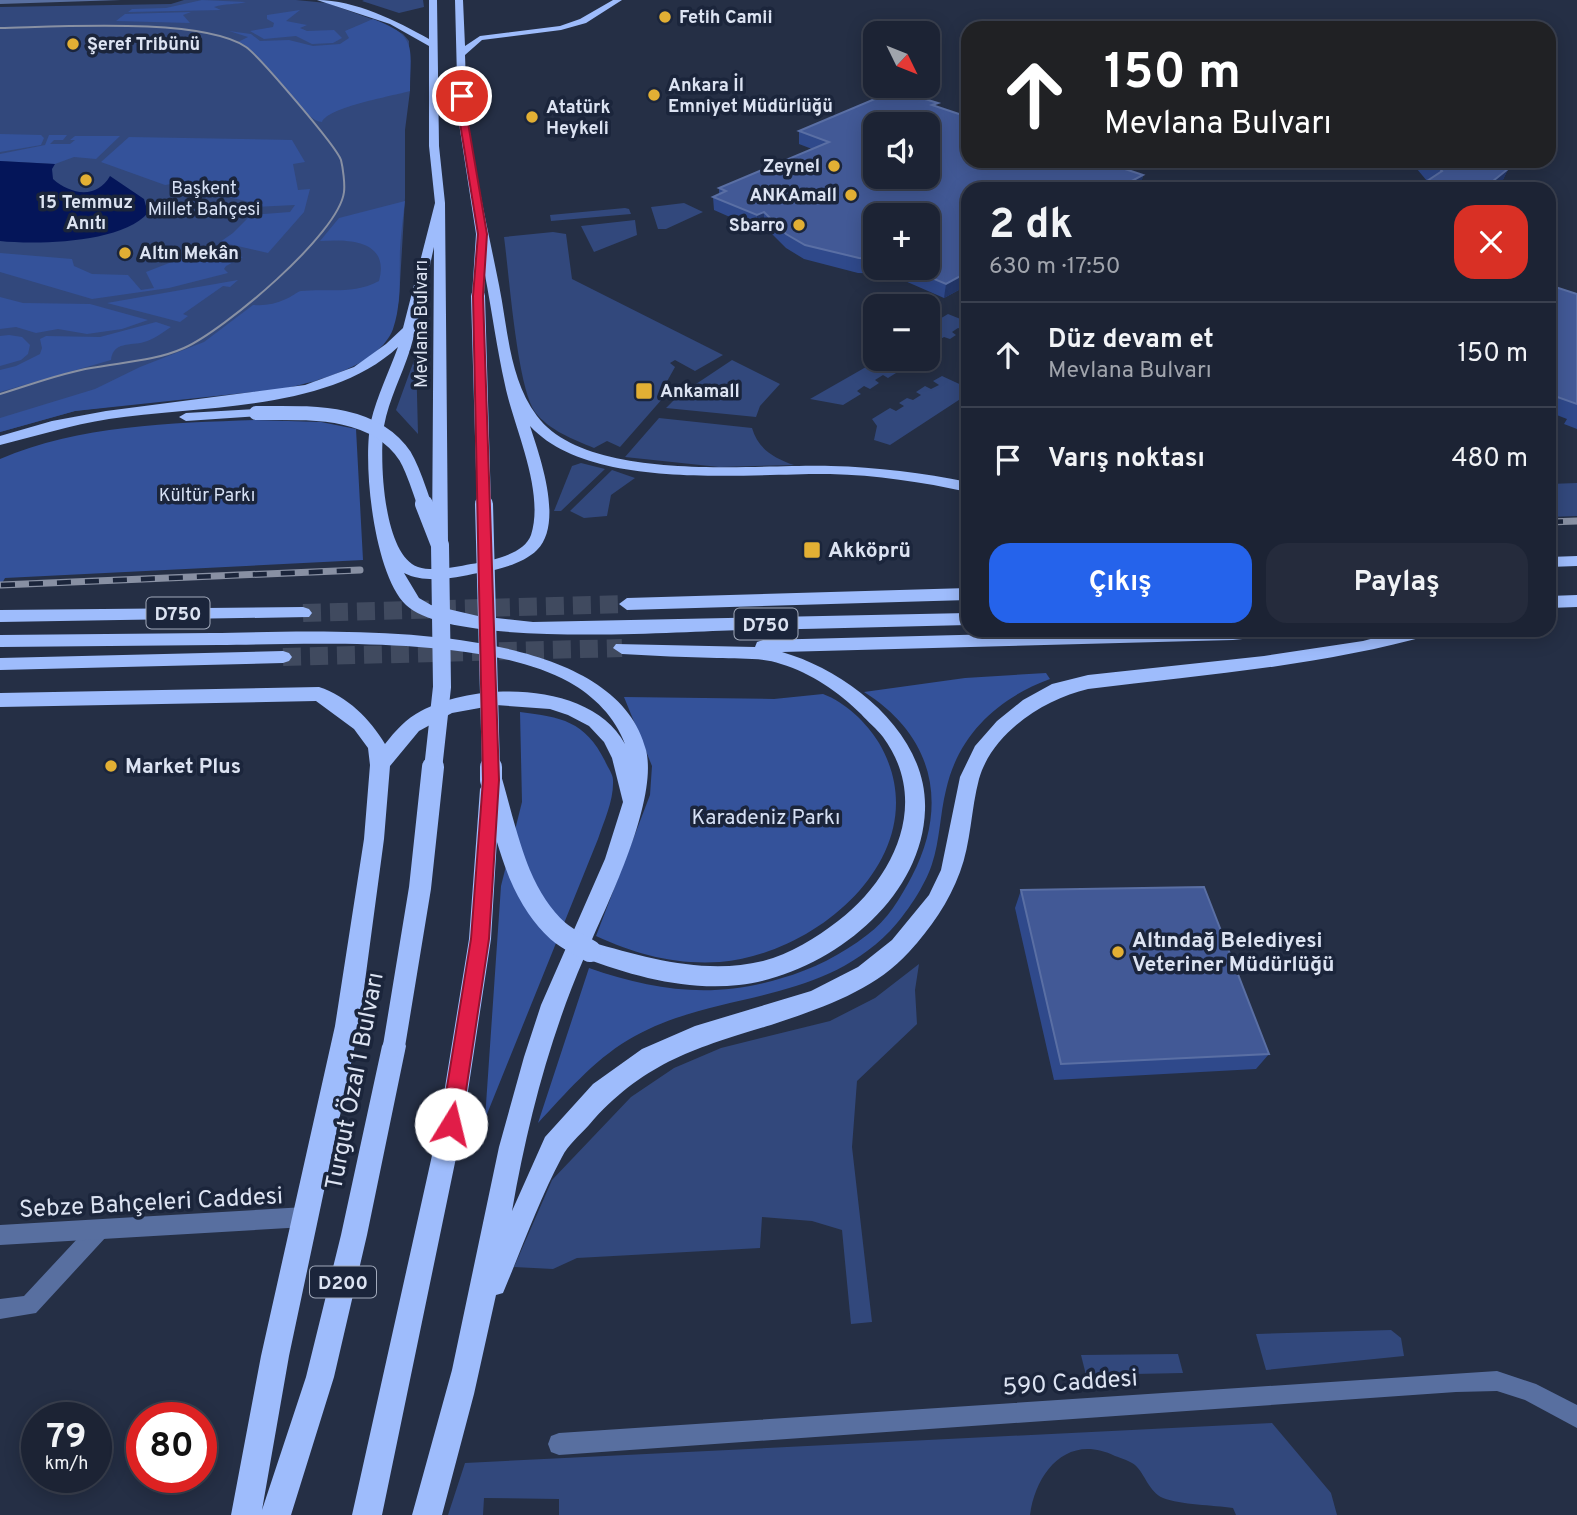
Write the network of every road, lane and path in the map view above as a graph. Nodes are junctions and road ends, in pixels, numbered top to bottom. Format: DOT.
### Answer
graph roads {
  1 [pos="118,0"];
  2 [pos="321,0"];
  3 [pos="355,0"];
  4 [pos="458,0"];
  5 [pos="618,0"];
  6 [pos="0,2"];
  7 [pos="434,4"];
  8 [pos="586,8"];
  9 [pos="424,13"];
  10 [pos="400,16"];
  11 [pos="458,21"];
  12 [pos="435,46"];
  13 [pos="461,54"];
  14 [pos="440,203"];
  15 [pos="482,234"];
  16 [pos="409,329"];
  17 [pos="512,386"];
  18 [pos="0,441"];
  19 [pos="0,454"];
  20 [pos="961,486"];
  21 [pos="387,541"];
  22 [pos="440,545"];
  23 [pos="1577,561"];
  24 [pos="1556,562"];
  25 [pos="961,594"];
  26 [pos="627,604"];
  27 [pos="0,609"];
  28 [pos="303,613"];
  29 [pos="52,614"];
  30 [pos="0,616"];
  31 [pos="961,619"];
  32 [pos="1137,637"];
  33 [pos="1401,637"];
  34 [pos="0,641"];
  35 [pos="441,649"];
  36 [pos="283,657"];
  37 [pos="0,664"];
  38 [pos="0,700"];
  39 [pos="380,765"];
  40 [pos="491,780"];
  41 [pos="631,806"];
  42 [pos="305,1217"];
  43 [pos="99,1230"];
  44 [pos="0,1235"];
  45 [pos="0,1309"];
  46 [pos="477,1323"];
  47 [pos="1577,1417"];
  48 [pos="559,1444"];
  49 [pos="246,1515"];
  50 [pos="276,1515"];
  51 [pos="367,1515"];
  52 [pos="427,1515"];
  1 -- 6 [label="street"];
  2 -- 12 [label="highway"];
  3 -- 10 [label="highway"];
  4 -- 11 [label="highway"];
  5 -- 13 [label="highway"];
  7 -- 9 [label="highway"];
  7 -- 12 [label="highway, Mevlana Bulvarı"];
  8 -- 11 [label="highway"];
  11 -- 13 [label="highway"];
  12 -- 14 [label="highway, Mevlana Bulvarı"];
  13 -- 15 [label="highway"];
  14 -- 16 [label="highway"];
  14 -- 22 [label="highway, Mevlana Bulvarı"];
  15 -- 17 [label="highway"];
  15 -- 40 [label="highway, bridge"];
  16 -- 18 [label="highway"];
  16 -- 21 [label="highway, D750"];
  17 -- 20 [label="highway"];
  17 -- 21 [label="highway"];
  19 -- 22 [label="highway, bridge"];
  21 -- 31 [label="highway, D750"];
  22 -- 35 [label="highway, Mevlana Bulvarı / D200, bridge"];
  23 -- 24 [label="highway"];
  25 -- 26 [label="highway"];
  27 -- 29 [label="highway"];
  28 -- 29 [label="highway, D750"];
  29 -- 30 [label="highway"];
  32 -- 40 [label="highway, bridge"];
  33 -- 46 [label="highway"];
  34 -- 41 [label="highway"];
  35 -- 50 [label="highway, Turgut Özal 1 Bulvarı / D200, bridge"];
  36 -- 37 [label="highway"];
  38 -- 39 [label="highway"];
  39 -- 41 [label="highway"];
  39 -- 42 [label="highway"];
  40 -- 51 [label="highway"];
  41 -- 46 [label="highway"];
  42 -- 43 [label="street, Sebze Bahçeleri Caddesi"];
  42 -- 49 [label="highway"];
  43 -- 44 [label="street, Sebze Bahçeleri Caddesi"];
  43 -- 45 [label="street"];
  46 -- 52 [label="highway"];
  47 -- 48 [label="street, 590 Caddesi"];
}
